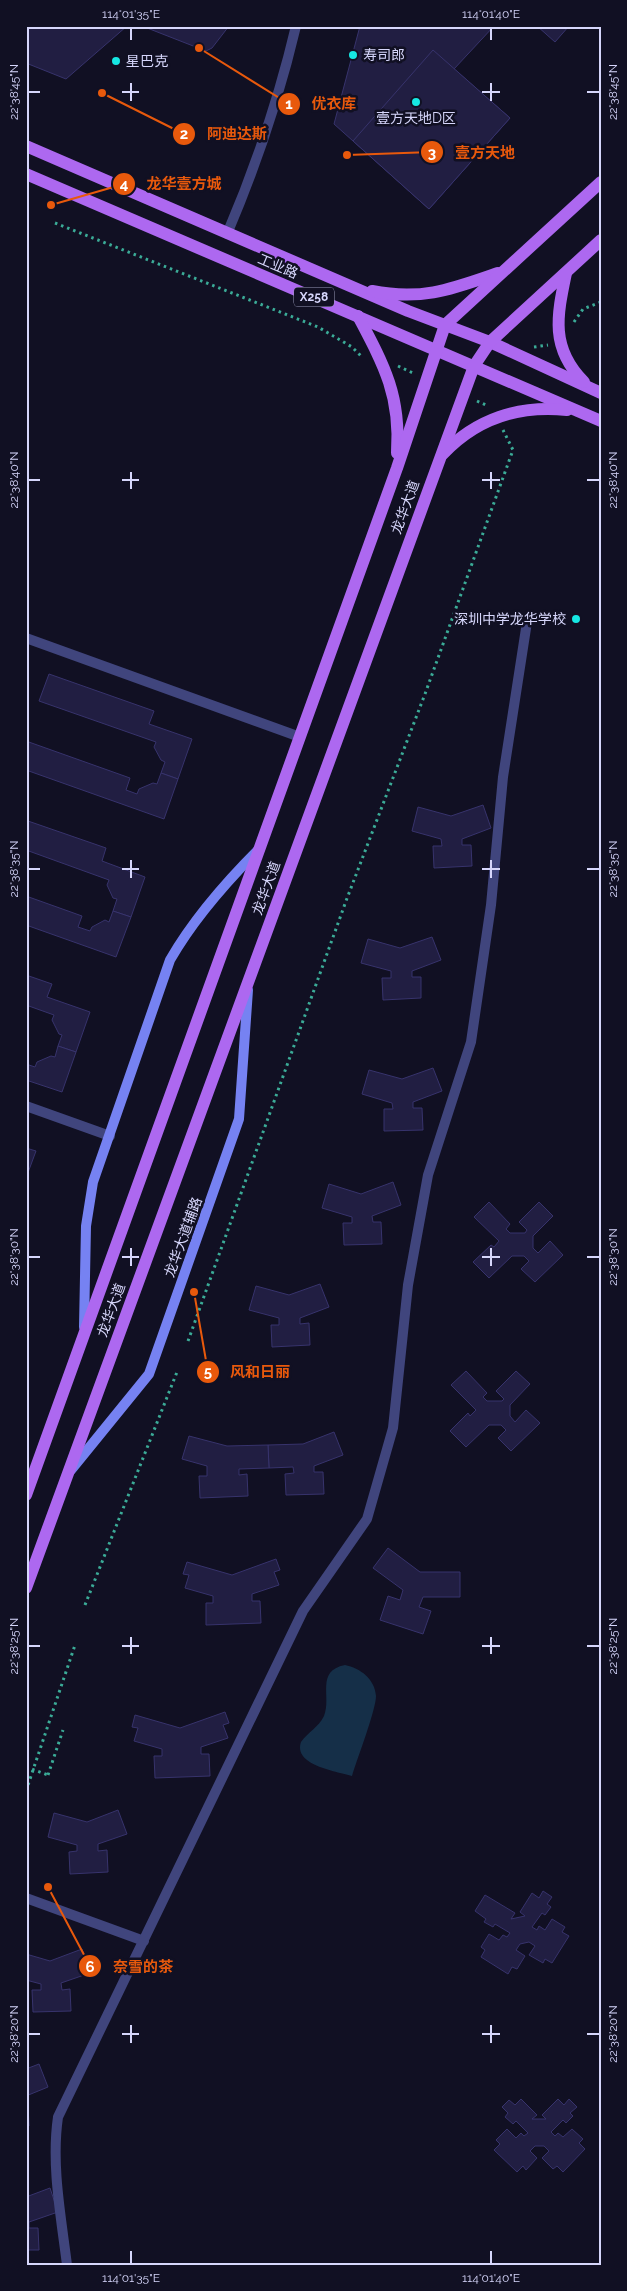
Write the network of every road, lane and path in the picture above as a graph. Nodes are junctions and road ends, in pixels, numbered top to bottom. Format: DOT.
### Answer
graph roads {
  1 [pos="296,26"];
  2 [pos="26,146"];
  3 [pos="26,174"];
  4 [pos="601,182"];
  5 [pos="54,223"];
  6 [pos="227,234"];
  7 [pos="601,240"];
  8 [pos="503,272"];
  9 [pos="566,273"];
  10 [pos="338,281"];
  11 [pos="601,302"];
  12 [pos="358,316"];
  13 [pos="445,325"];
  14 [pos="574,325"];
  15 [pos="490,342"];
  16 [pos="437,350"];
  17 [pos="364,359"];
  18 [pos="392,364"];
  19 [pos="474,366"];
  20 [pos="412,373"];
  21 [pos="595,390"];
  22 [pos="578,412"];
  23 [pos="601,421"];
  24 [pos="502,428"];
  25 [pos="439,458"];
  26 [pos="397,468"];
  27 [pos="527,622"];
  28 [pos="26,638"];
  29 [pos="300,737"];
  30 [pos="261,846"];
  31 [pos="249,978"];
  32 [pos="26,1106"];
  33 [pos="110,1136"];
  34 [pos="84,1335"];
  35 [pos="188,1341"];
  36 [pos="176,1372"];
  37 [pos="66,1476"];
  38 [pos="26,1495"];
  39 [pos="26,1588"];
  40 [pos="85,1605"];
  41 [pos="75,1645"];
  42 [pos="63,1730"];
  43 [pos="26,1767"];
  44 [pos="26,1791"];
  45 [pos="26,1898"];
  46 [pos="144,1941"];
  47 [pos="67,2265"];
  1 -- 6 [label="street"];
  2 -- 6 [label="main road, 工业路 / X258"];
  3 -- 12 [label="main road, 工业路 / X258"];
  4 -- 8 [label="main road, 龙华大道"];
  5 -- 17 [label="path"];
  6 -- 10 [label="main road, 工业路 / X258"];
  7 -- 9 [label="main road, 龙华大道"];
  8 -- 10 [label="main road"];
  8 -- 13 [label="main road, 龙华大道"];
  9 -- 15 [label="main road, 龙华大道"];
  9 -- 21 [label="main road"];
  10 -- 13 [label="main road, 工业路 / X258"];
  11 -- 14 [label="path"];
  12 -- 16 [label="main road, 工业路 / X258"];
  12 -- 26 [label="main road"];
  13 -- 15 [label="main road, 工业路 / X258"];
  13 -- 16 [label="main road, 龙华大道"];
  15 -- 19 [label="main road, 龙华大道"];
  15 -- 21 [label="main road, 工业路 / X258"];
  16 -- 19 [label="main road, 工业路 / X258"];
  16 -- 26 [label="main road, 龙华大道"];
  18 -- 20 [label="path"];
  19 -- 22 [label="main road, 工业路 / X258"];
  19 -- 25 [label="main road, 龙华大道"];
  22 -- 23 [label="main road, 工业路 / X258"];
  22 -- 25 [label="main road"];
  24 -- 35 [label="path"];
  25 -- 31 [label="main road, 龙华大道"];
  26 -- 29 [label="main road, 龙华大道"];
  27 -- 46 [label="street"];
  28 -- 29 [label="street"];
  29 -- 30 [label="main road, 龙华大道"];
  30 -- 33 [label="main road"];
  30 -- 34 [label="main road, 龙华大道"];
  31 -- 37 [label="main road, 龙华大道"];
  31 -- 37 [label="main road, 龙华大道辅路"];
  32 -- 33 [label="street"];
  33 -- 34 [label="main road"];
  34 -- 38 [label="main road, 龙华大道"];
  36 -- 40 [label="path"];
  37 -- 39 [label="main road, 龙华大道"];
  41 -- 44 [label="path"];
  42 -- 43 [label="path, bridge"];
  45 -- 46 [label="street"];
  46 -- 47 [label="street"];
}
